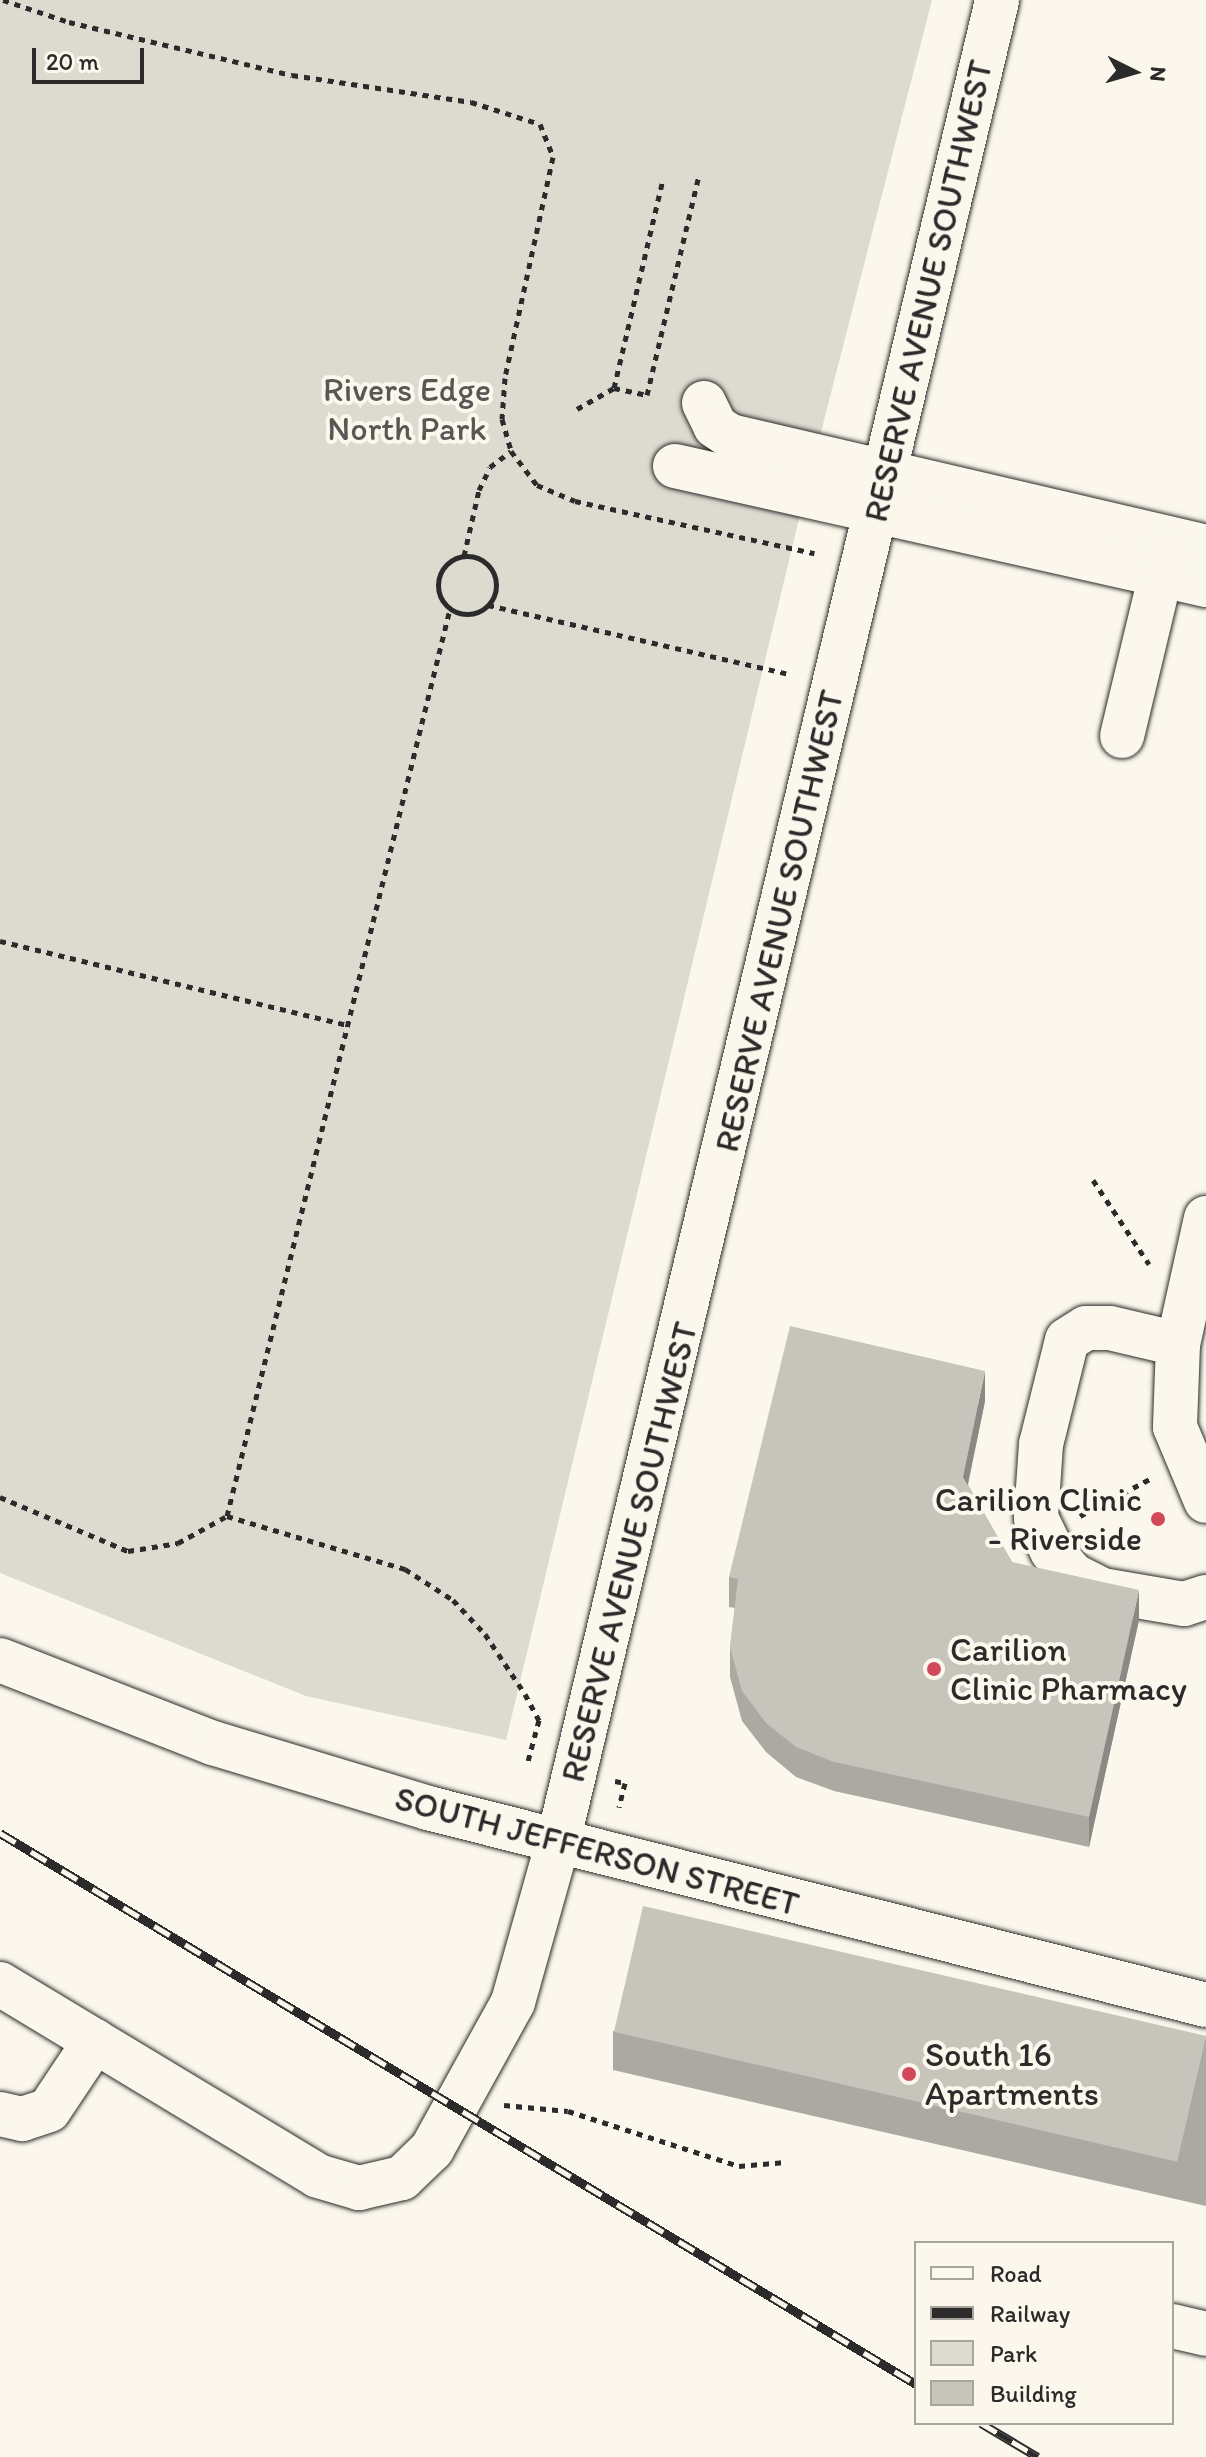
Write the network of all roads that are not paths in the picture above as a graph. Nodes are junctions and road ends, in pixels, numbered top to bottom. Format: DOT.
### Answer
graph roads {
  1 [pos="997,0"];
  2 [pos="704,403"];
  3 [pos="675,466"];
  4 [pos="880,492"];
  5 [pos="1179,554"];
  6 [pos="1206,585"];
  7 [pos="1122,736"];
  8 [pos="1206,1218"];
  9 [pos="1178,1344"];
  10 [pos="1206,1501"];
  11 [pos="1206,1597"];
  12 [pos="0,1660"];
  13 [pos="558,1842"];
  14 [pos="0,1984"];
  15 [pos="1206,2005"];
  16 [pos="95,2041"];
  17 [pos="0,2114"];
  18 [pos="1174,2326"];
  19 [pos="1206,2334"];
  1 -- 4 [label="main road, RESERVE AVENUE SOUTHWEST"];
  2 -- 4 [label="main road"];
  3 -- 4 [label="main road"];
  4 -- 5 [label="main road"];
  4 -- 13 [label="main road, RESERVE AVENUE SOUTHWEST"];
  5 -- 6 [label="main road"];
  5 -- 7 [label="main road"];
  8 -- 9 [label="main road"];
  9 -- 10 [label="main road"];
  9 -- 11 [label="main road"];
  12 -- 13 [label="main road, SOUTH JEFFERSON STREET"];
  13 -- 15 [label="main road, SOUTH JEFFERSON STREET"];
  13 -- 16 [label="main road, RESERVE AVENUE SOUTHWEST"];
  14 -- 16 [label="main road, RESERVE AVENUE SOUTHWEST"];
  16 -- 17 [label="main road"];
  18 -- 19 [label="main road"];
}
